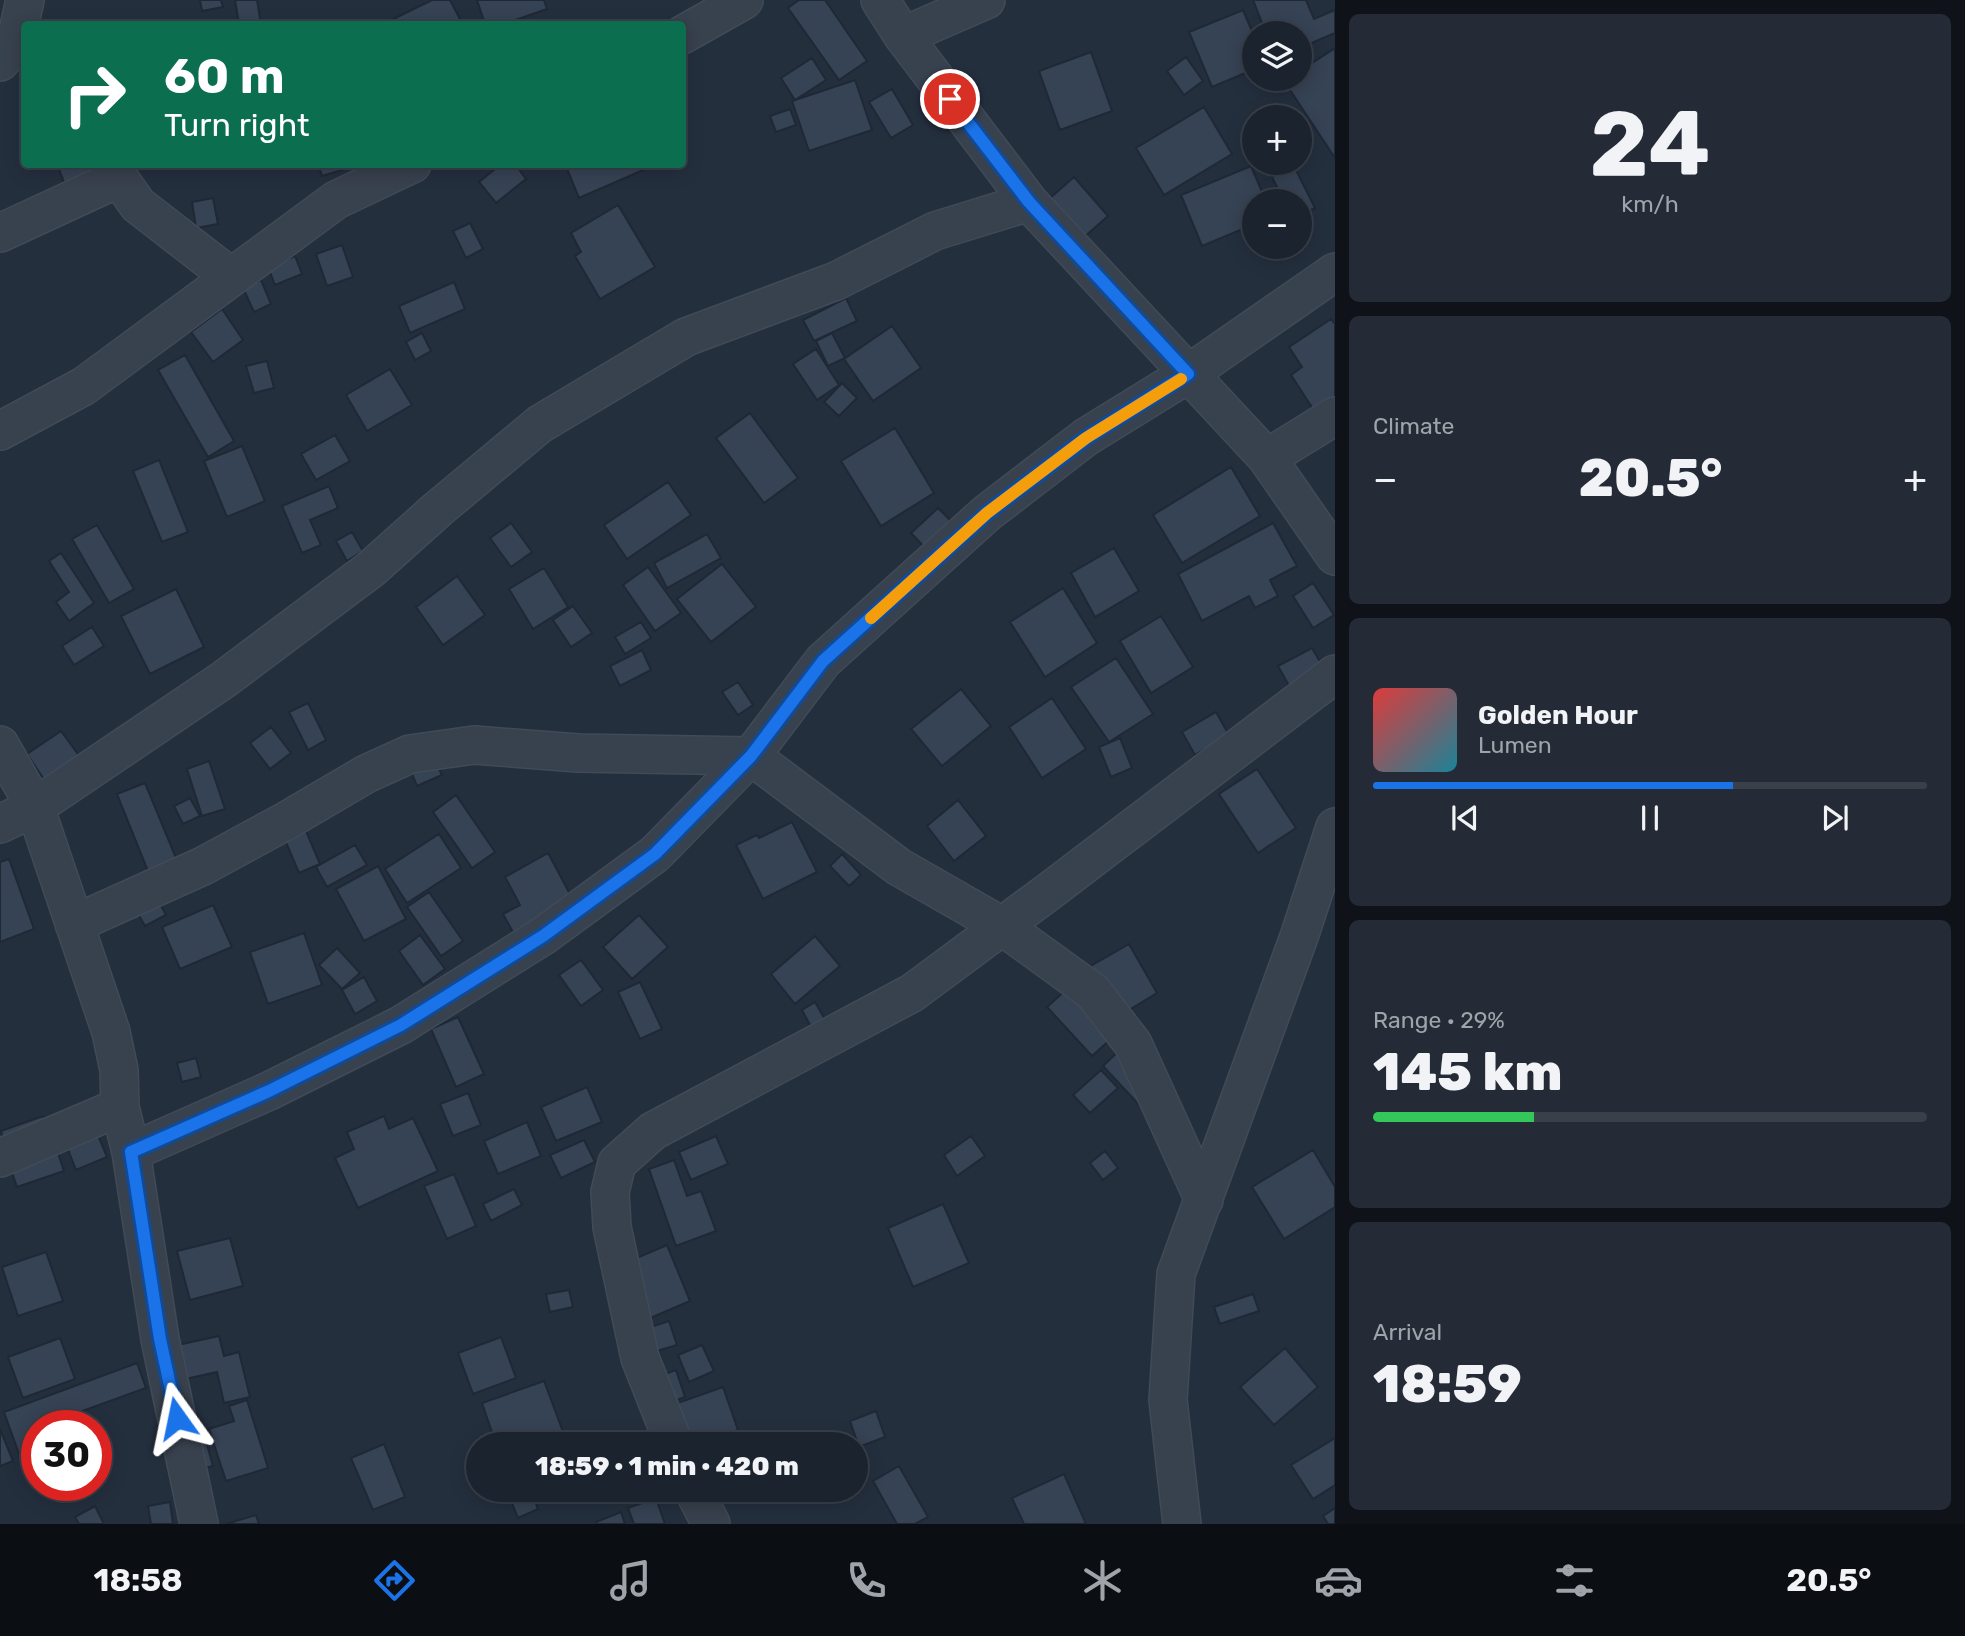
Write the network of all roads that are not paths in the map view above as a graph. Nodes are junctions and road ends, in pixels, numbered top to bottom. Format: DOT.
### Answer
graph roads {
  1 [pos="26,0"];
  2 [pos="744,0"];
  3 [pos="880,0"];
  4 [pos="986,0"];
  5 [pos="36,21"];
  6 [pos="686,33"];
  7 [pos="903,36"];
  8 [pos="0,62"];
  9 [pos="404,168"];
  10 [pos="114,171"];
  11 [pos="1029,202"];
  12 [pos="0,233"];
  13 [pos="1335,272"];
  14 [pos="231,277"];
  15 [pos="1188,374"];
  16 [pos="1335,416"];
  17 [pos="0,430"];
  18 [pos="1267,458"];
  19 [pos="1335,556"];
  20 [pos="1335,674"];
  21 [pos="0,745"];
  22 [pos="751,756"];
  23 [pos="35,807"];
  24 [pos="0,824"];
  25 [pos="1335,827"];
  26 [pos="74,923"];
  27 [pos="1002,926"];
  28 [pos="120,1107"];
  29 [pos="131,1152"];
  30 [pos="0,1158"];
  31 [pos="1204,1200"];
  32 [pos="669,1432"];
  33 [pos="700,1502"];
  34 [pos="199,1524"];
  35 [pos="711,1524"];
  36 [pos="1182,1524"];
  1 -- 5 [label="street"];
  1 -- 8 [label="street"];
  2 -- 6 [label="street"];
  3 -- 7 [label="street"];
  4 -- 7 [label="street"];
  7 -- 11 [label="street"];
  9 -- 14 [label="street"];
  10 -- 12 [label="street"];
  10 -- 14 [label="street"];
  11 -- 15 [label="street"];
  11 -- 23 [label="street"];
  13 -- 15 [label="street"];
  14 -- 17 [label="street"];
  15 -- 18 [label="street"];
  15 -- 22 [label="street"];
  16 -- 18 [label="street"];
  18 -- 19 [label="street"];
  20 -- 27 [label="street"];
  21 -- 23 [label="street"];
  22 -- 26 [label="street"];
  22 -- 27 [label="street"];
  22 -- 29 [label="street"];
  23 -- 24 [label="street"];
  23 -- 26 [label="street"];
  25 -- 31 [label="street"];
  26 -- 28 [label="street"];
  27 -- 31 [label="street"];
  27 -- 32 [label="street"];
  28 -- 29 [label="street"];
  28 -- 30 [label="street"];
  29 -- 34 [label="street"];
  31 -- 36 [label="street"];
  33 -- 35 [label="street"];
}
